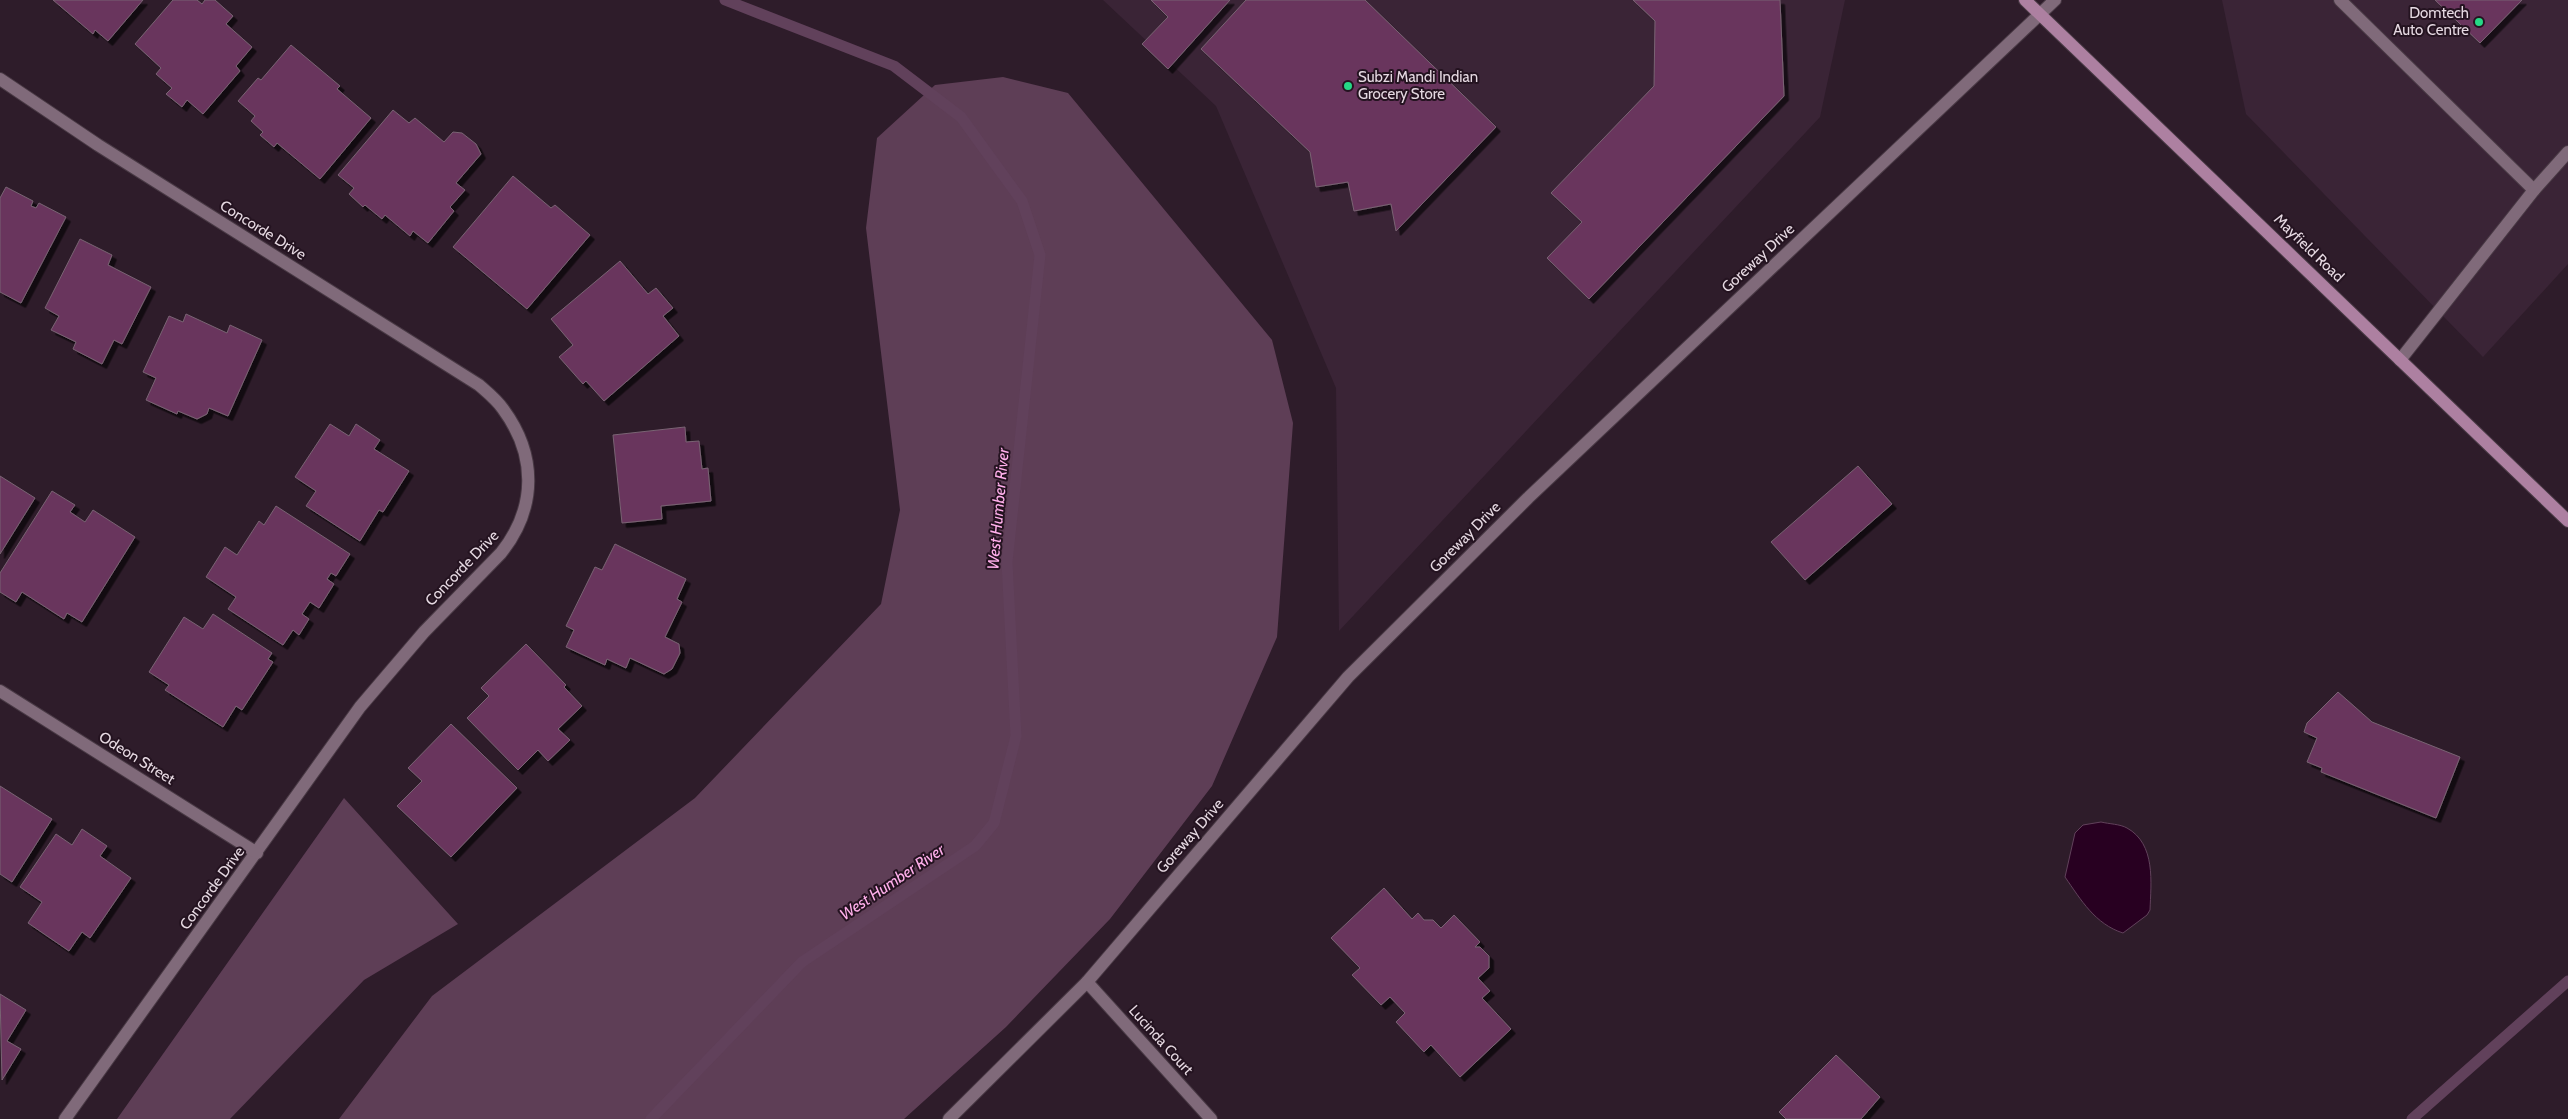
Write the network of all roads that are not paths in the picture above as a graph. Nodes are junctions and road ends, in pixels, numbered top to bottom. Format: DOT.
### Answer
graph roads {
  1 [pos="2025,0"];
  2 [pos="2055,0"];
  3 [pos="2340,0"];
  4 [pos="2040,14"];
  5 [pos="0,79"];
  6 [pos="2568,152"];
  7 [pos="2534,190"];
  8 [pos="2400,360"];
  9 [pos="2568,521"];
  10 [pos="0,691"];
  11 [pos="257,853"];
  12 [pos="1087,982"];
  13 [pos="66,1119"];
  14 [pos="949,1119"];
  15 [pos="1211,1119"];
  1 -- 4 [label="main road, Mayfield Road"];
  2 -- 4 [label="street, Goreway Drive"];
  3 -- 7 [label="street"];
  4 -- 8 [label="main road, Mayfield Road"];
  4 -- 12 [label="street, Goreway Drive"];
  5 -- 11 [label="street, Concorde Drive"];
  6 -- 7 [label="street"];
  7 -- 8 [label="street"];
  8 -- 9 [label="main road, Mayfield Road"];
  10 -- 11 [label="street, Odeon Street"];
  11 -- 13 [label="street, Concorde Drive"];
  12 -- 14 [label="street, Goreway Drive"];
  12 -- 15 [label="street, Lucinda Court"];
}
